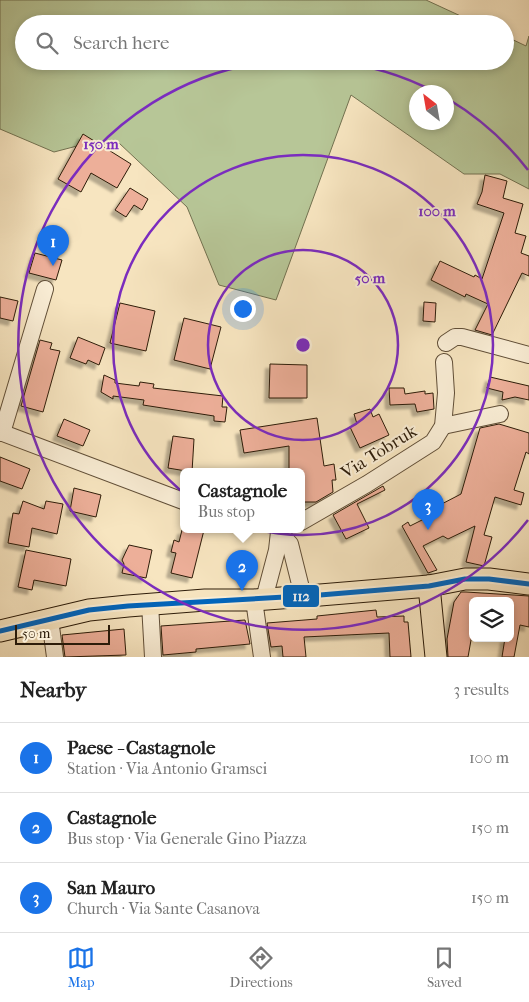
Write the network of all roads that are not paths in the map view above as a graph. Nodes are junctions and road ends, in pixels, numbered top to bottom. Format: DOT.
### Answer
graph roads {
  1 [pos="45,289"];
  2 [pos="446,343"];
  3 [pos="529,355"];
  4 [pos="444,362"];
  5 [pos="500,414"];
  6 [pos="443,426"];
  7 [pos="1,433"];
  8 [pos="180,500"];
  9 [pos="305,520"];
  10 [pos="278,533"];
  11 [pos="280,533"];
  12 [pos="529,584"];
  13 [pos="429,586"];
  14 [pos="303,596"];
  15 [pos="259,599"];
  16 [pos="150,604"];
  17 [pos="50,619"];
  18 [pos="0,631"];
  19 [pos="55,657"];
  20 [pos="153,657"];
  21 [pos="262,657"];
  22 [pos="436,657"];
  1 -- 7 [label="street"];
  2 -- 3 [label="street"];
  4 -- 6 [label="street, Via Tobruk"];
  5 -- 6 [label="street"];
  6 -- 9 [label="street, Via Tobruk"];
  7 -- 8 [label="street"];
  10 -- 15 [label="street"];
  11 -- 14 [label="street"];
  12 -- 13 [label="main road"];
  13 -- 14 [label="main road"];
  13 -- 22 [label="main road"];
  14 -- 15 [label="main road"];
  15 -- 16 [label="main road"];
  15 -- 21 [label="street"];
  16 -- 17 [label="main road"];
  16 -- 20 [label="street"];
  17 -- 18 [label="main road"];
  17 -- 19 [label="street"];
}
